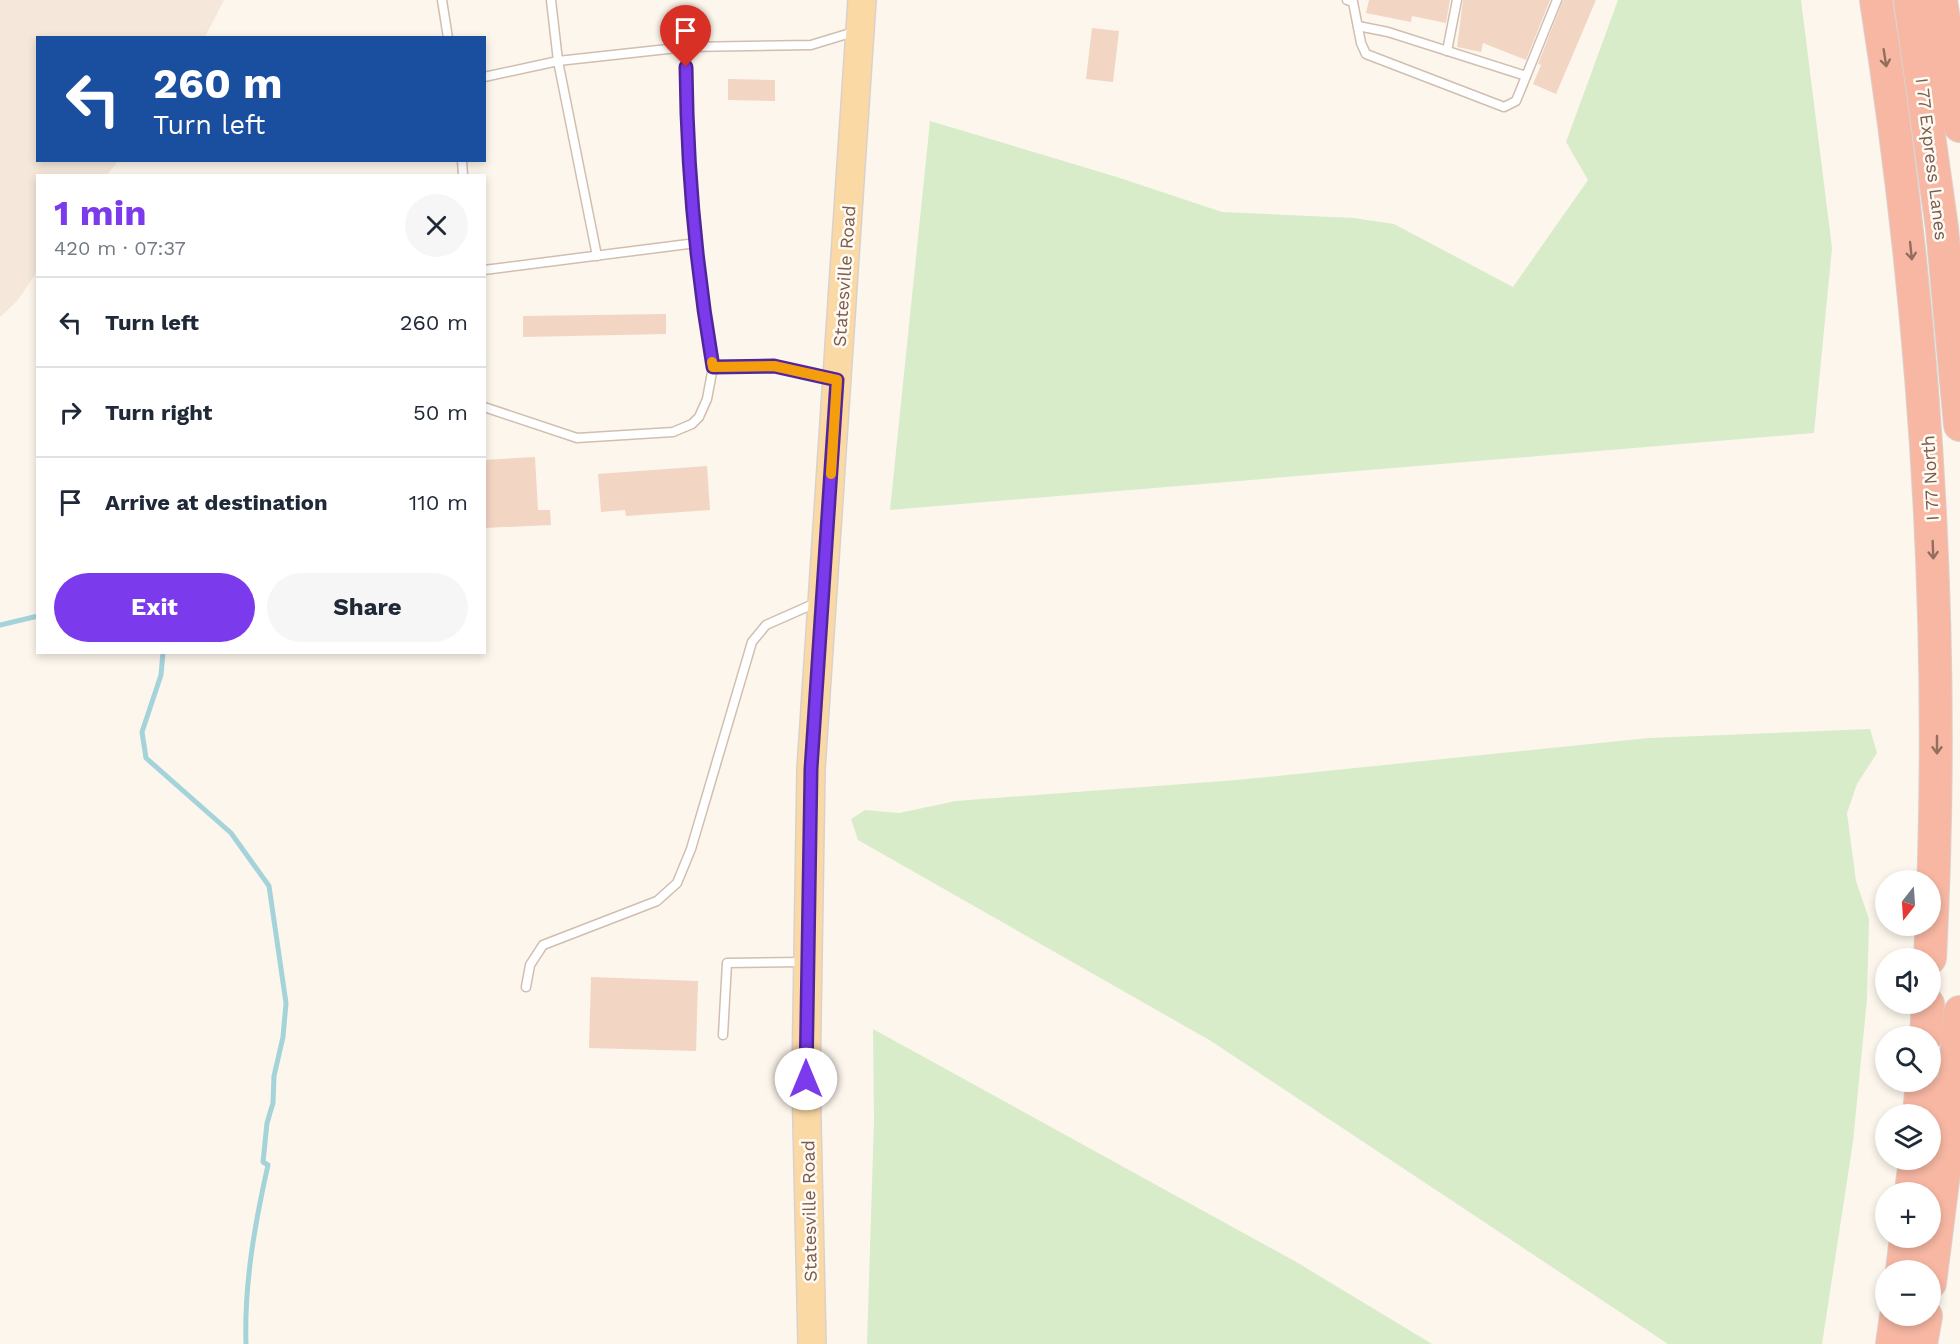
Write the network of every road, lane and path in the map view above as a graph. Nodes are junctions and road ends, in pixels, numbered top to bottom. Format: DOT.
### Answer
graph roads {
  1 [pos="442,0"];
  2 [pos="551,0"];
  3 [pos="862,0"];
  4 [pos="1347,0"];
  5 [pos="1457,0"];
  6 [pos="1557,0"];
  7 [pos="1876,0"];
  8 [pos="1910,0"];
  9 [pos="1941,0"];
  10 [pos="1358,26"];
  11 [pos="860,30"];
  12 [pos="448,36"];
  13 [pos="686,47"];
  14 [pos="1447,51"];
  15 [pos="558,61"];
  16 [pos="1526,76"];
  17 [pos="486,77"];
  18 [pos="1960,126"];
  19 [pos="696,243"];
  20 [pos="597,256"];
  21 [pos="486,270"];
  22 [pos="713,367"];
  23 [pos="837,380"];
  24 [pos="486,408"];
  25 [pos="1960,425"];
  26 [pos="822,600"];
  27 [pos="1930,948"];
  28 [pos="807,962"];
  29 [pos="526,987"];
  30 [pos="1960,1012"];
  31 [pos="723,1035"];
  32 [pos="1960,1066"];
  33 [pos="1950,1126"];
  34 [pos="1933,1260"];
  35 [pos="1895,1326"];
  36 [pos="1925,1326"];
  37 [pos="813,1344"];
  38 [pos="1892,1344"];
  39 [pos="1922,1344"];
  1 -- 12 [label="lane"];
  2 -- 15 [label="lane"];
  3 -- 11 [label="main road, Statesville Road"];
  4 -- 10 [label="lane"];
  5 -- 14 [label="lane"];
  6 -- 16 [label="lane"];
  7 -- 27 [label="highway, I 77 North, one-way"];
  8 -- 25 [label="highway, I 77 Express Lanes"];
  9 -- 18 [label="highway"];
  10 -- 14 [label="lane"];
  10 -- 16 [label="lane"];
  11 -- 13 [label="lane"];
  11 -- 23 [label="main road, Statesville Road"];
  13 -- 15 [label="lane"];
  13 -- 19 [label="lane"];
  14 -- 16 [label="lane"];
  15 -- 17 [label="lane"];
  15 -- 20 [label="lane"];
  19 -- 20 [label="lane"];
  19 -- 22 [label="lane"];
  20 -- 21 [label="lane"];
  22 -- 23 [label="lane"];
  22 -- 24 [label="lane"];
  23 -- 26 [label="main road, Statesville Road"];
  26 -- 28 [label="main road, Statesville Road"];
  26 -- 29 [label="lane"];
  28 -- 31 [label="lane"];
  28 -- 37 [label="main road, Statesville Road"];
  30 -- 33 [label="highway"];
  32 -- 33 [label="highway"];
  33 -- 34 [label="highway"];
  35 -- 38 [label="highway"];
  36 -- 39 [label="highway"];
}
